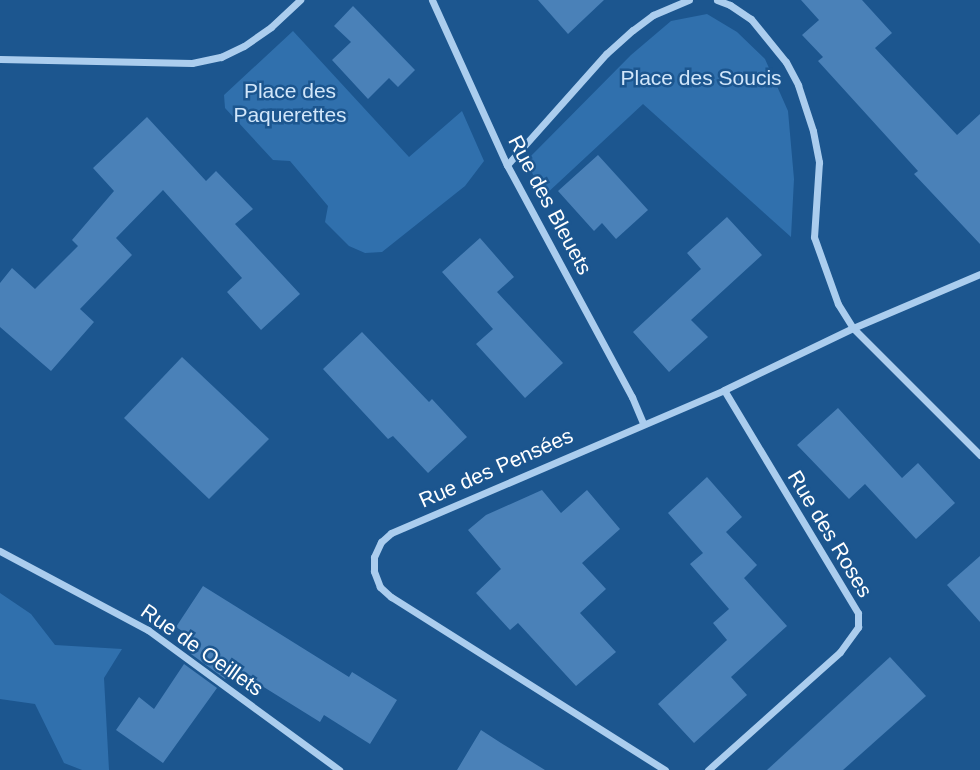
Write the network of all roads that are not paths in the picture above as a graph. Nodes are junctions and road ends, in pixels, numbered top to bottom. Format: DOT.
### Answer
graph roads {
  1 [pos="300,0"];
  2 [pos="432,0"];
  3 [pos="690,0"];
  4 [pos="717,0"];
  5 [pos="0,59"];
  6 [pos="507,165"];
  7 [pos="980,274"];
  8 [pos="853,328"];
  9 [pos="724,390"];
  10 [pos="643,423"];
  11 [pos="980,455"];
  12 [pos="0,551"];
  13 [pos="339,770"];
  14 [pos="665,770"];
  15 [pos="708,770"];
  1 -- 5 [label="street"];
  2 -- 6 [label="street, Rue des Bleuets"];
  3 -- 6 [label="street"];
  4 -- 8 [label="street"];
  6 -- 10 [label="street, Rue des Bleuets"];
  7 -- 8 [label="street, Rue des Pensées"];
  8 -- 9 [label="street, Rue des Pensées"];
  8 -- 11 [label="street"];
  9 -- 10 [label="street, Rue des Pensées"];
  9 -- 15 [label="street, Rue des Roses"];
  10 -- 14 [label="street, Rue des Pensées"];
  12 -- 13 [label="street, Rue de Oeillets"];
}
